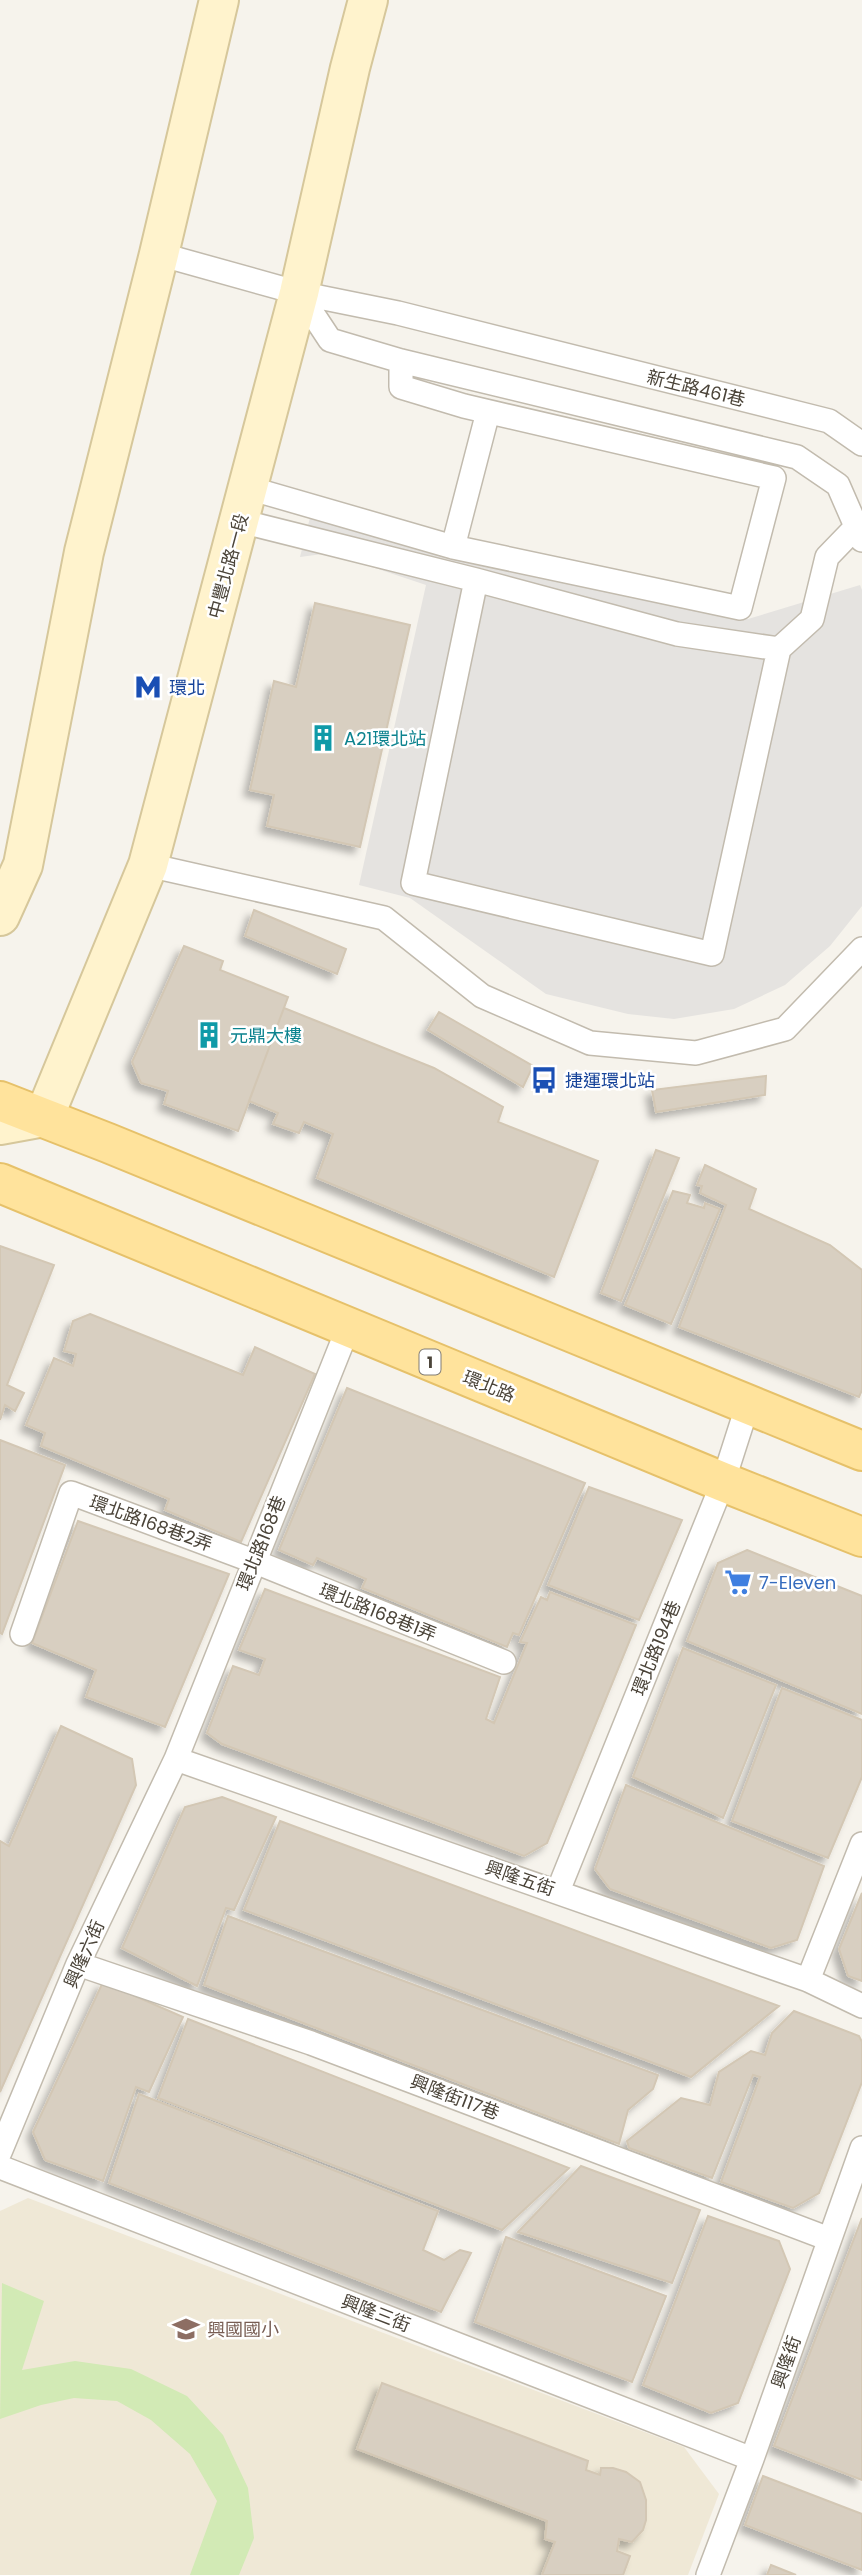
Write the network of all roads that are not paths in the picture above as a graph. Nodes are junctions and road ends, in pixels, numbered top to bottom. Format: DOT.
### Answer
graph roads {
  1 [pos="219,0"];
  2 [pos="368,0"];
  3 [pos="159,254"];
  4 [pos="299,293"];
  5 [pos="401,361"];
  6 [pos="488,412"];
  7 [pos="862,444"];
  8 [pos="245,504"];
  9 [pos="859,534"];
  10 [pos="453,547"];
  11 [pos="476,580"];
  12 [pos="779,649"];
  13 [pos="148,865"];
  14 [pos="0,916"];
  15 [pos="862,948"];
  16 [pos="0,1101"];
  17 [pos="44,1117"];
  18 [pos="0,1125"];
  19 [pos="0,1183"];
  20 [pos="348,1328"];
  21 [pos="748,1404"];
  22 [pos="862,1451"];
  23 [pos="723,1482"];
  24 [pos="862,1537"];
  25 [pos="253,1561"];
  26 [pos="22,1634"];
  27 [pos="504,1662"];
  28 [pos="176,1759"];
  29 [pos="862,1844"];
  30 [pos="558,1891"];
  31 [pos="78,1964"];
  32 [pos="808,1980"];
  33 [pos="862,2006"];
  34 [pos="862,2148"];
  35 [pos="0,2152"];
  36 [pos="0,2167"];
  37 [pos="829,2239"];
  38 [pos="752,2459"];
  39 [pos="708,2575"];
  1 -- 3 [label="main road"];
  2 -- 4 [label="main road, 中豐北路一段"];
  3 -- 4 [label="lane, 新生路461巷"];
  3 -- 14 [label="main road"];
  4 -- 5 [label="lane"];
  4 -- 7 [label="lane, 新生路461巷"];
  4 -- 8 [label="main road, 中豐北路一段"];
  5 -- 6 [label="lane"];
  5 -- 9 [label="lane"];
  6 -- 10 [label="lane"];
  6 -- 10 [label="lane"];
  8 -- 10 [label="lane"];
  8 -- 11 [label="lane"];
  8 -- 13 [label="main road, 中豐北路一段"];
  9 -- 12 [label="lane"];
  11 -- 12 [label="lane"];
  11 -- 12 [label="lane"];
  13 -- 15 [label="lane"];
  13 -- 17 [label="main road, 中豐北路一段"];
  16 -- 17 [label="main road"];
  17 -- 18 [label="main road"];
  17 -- 21 [label="main road"];
  19 -- 20 [label="main road, 環北路 / 1"];
  20 -- 23 [label="main road, 環北路 / 1"];
  20 -- 25 [label="lane, 環北路168巷"];
  21 -- 22 [label="main road"];
  21 -- 23 [label="lane, 環北路194巷"];
  23 -- 24 [label="main road, 環北路 / 1"];
  23 -- 30 [label="lane, 環北路194巷"];
  25 -- 26 [label="lane, 環北路168巷2弄"];
  25 -- 27 [label="lane, 環北路168巷1弄"];
  25 -- 28 [label="lane, 環北路168巷"];
  28 -- 30 [label="lane, 興隆五街"];
  28 -- 31 [label="lane, 興隆六街"];
  29 -- 32 [label="lane"];
  30 -- 32 [label="lane, 興隆五街"];
  31 -- 35 [label="lane, 興隆六街"];
  31 -- 37 [label="lane, 興隆街117巷"];
  32 -- 33 [label="lane, 興隆五街"];
  34 -- 37 [label="lane, 興隆街"];
  36 -- 38 [label="lane, 興隆三街"];
  37 -- 38 [label="lane, 興隆街"];
  38 -- 39 [label="lane, 興隆街"];
}
